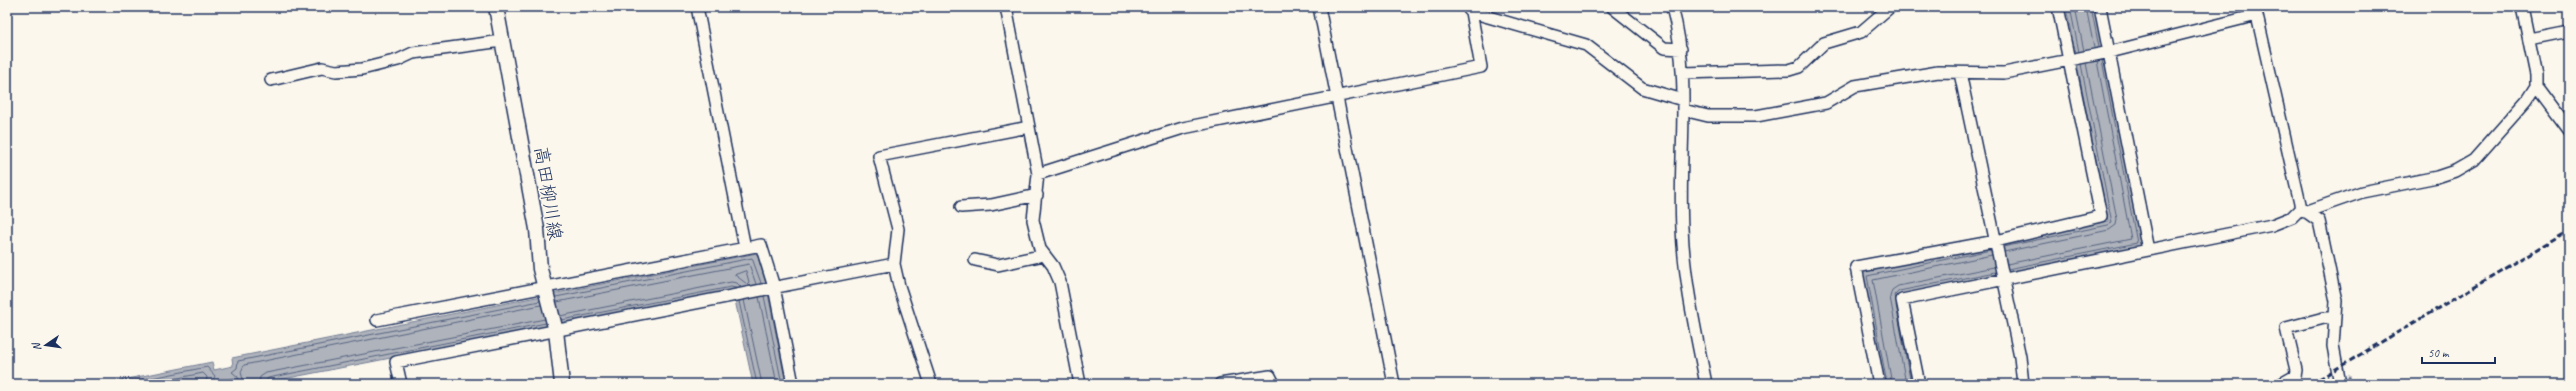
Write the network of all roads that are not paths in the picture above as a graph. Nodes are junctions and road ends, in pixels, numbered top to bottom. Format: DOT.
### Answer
graph roads {
  1 [pos="496,7"];
  2 [pos="697,7"];
  3 [pos="1006,7"];
  4 [pos="1319,7"];
  5 [pos="1612,7"];
  6 [pos="1672,7"];
  7 [pos="1890,7"];
  8 [pos="2058,7"];
  9 [pos="2100,7"];
  10 [pos="2522,7"];
  11 [pos="1469,9"];
  12 [pos="2256,11"];
  13 [pos="2569,31"];
  14 [pos="2528,39"];
  15 [pos="502,41"];
  16 [pos="1681,49"];
  17 [pos="2110,52"];
  18 [pos="2069,61"];
  19 [pos="1683,73"];
  20 [pos="1960,73"];
  21 [pos="271,80"];
  22 [pos="2536,86"];
  23 [pos="1337,97"];
  24 [pos="1683,105"];
  25 [pos="1029,127"];
  26 [pos="2569,130"];
  27 [pos="1038,174"];
  28 [pos="1037,195"];
  29 [pos="961,207"];
  30 [pos="2303,210"];
  31 [pos="1996,241"];
  32 [pos="745,248"];
  33 [pos="2148,250"];
  34 [pos="1044,254"];
  35 [pos="975,260"];
  36 [pos="894,264"];
  37 [pos="2004,279"];
  38 [pos="774,287"];
  39 [pos="545,290"];
  40 [pos="2335,318"];
  41 [pos="377,320"];
  42 [pos="555,328"];
  43 [pos="401,384"];
  44 [pos="562,384"];
  45 [pos="793,384"];
  46 [pos="931,384"];
  47 [pos="1080,384"];
  48 [pos="1220,384"];
  49 [pos="1274,384"];
  50 [pos="1394,384"];
  51 [pos="1706,384"];
  52 [pos="1879,384"];
  53 [pos="1918,384"];
  54 [pos="2023,384"];
  55 [pos="2281,384"];
  56 [pos="2340,384"];
  1 -- 15 [label="main road, 高田柳川線"];
  2 -- 32 [label="street"];
  3 -- 25 [label="street"];
  4 -- 23 [label="street"];
  5 -- 16 [label="street"];
  6 -- 16 [label="street"];
  7 -- 19 [label="street"];
  8 -- 18 [label="street"];
  9 -- 17 [label="street"];
  10 -- 14 [label="street"];
  11 -- 23 [label="street"];
  11 -- 24 [label="street"];
  12 -- 17 [label="street"];
  12 -- 30 [label="street"];
  13 -- 14 [label="street"];
  14 -- 22 [label="street"];
  15 -- 21 [label="street"];
  15 -- 39 [label="main road, 高田柳川線"];
  16 -- 19 [label="street"];
  17 -- 18 [label="street"];
  17 -- 33 [label="street"];
  18 -- 20 [label="street"];
  18 -- 31 [label="street"];
  19 -- 24 [label="street"];
  20 -- 24 [label="street"];
  20 -- 31 [label="street"];
  22 -- 26 [label="street"];
  22 -- 30 [label="street"];
  23 -- 27 [label="street"];
  23 -- 50 [label="street"];
  24 -- 51 [label="street"];
  25 -- 27 [label="street"];
  25 -- 36 [label="street"];
  27 -- 28 [label="street"];
  28 -- 29 [label="street"];
  28 -- 34 [label="street"];
  30 -- 33 [label="street"];
  30 -- 40 [label="street"];
  31 -- 37 [label="street"];
  31 -- 52 [label="street"];
  32 -- 38 [label="street"];
  32 -- 39 [label="street"];
  33 -- 37 [label="street"];
  34 -- 35 [label="street"];
  34 -- 47 [label="street"];
  36 -- 38 [label="street"];
  36 -- 46 [label="street"];
  37 -- 53 [label="street"];
  37 -- 54 [label="street"];
  38 -- 42 [label="street"];
  38 -- 45 [label="street"];
  39 -- 41 [label="street"];
  39 -- 42 [label="main road, 高田柳川線"];
  40 -- 55 [label="street"];
  40 -- 56 [label="street"];
  42 -- 43 [label="street"];
  42 -- 44 [label="main road, 高田柳川線"];
  48 -- 49 [label="street"];
}
